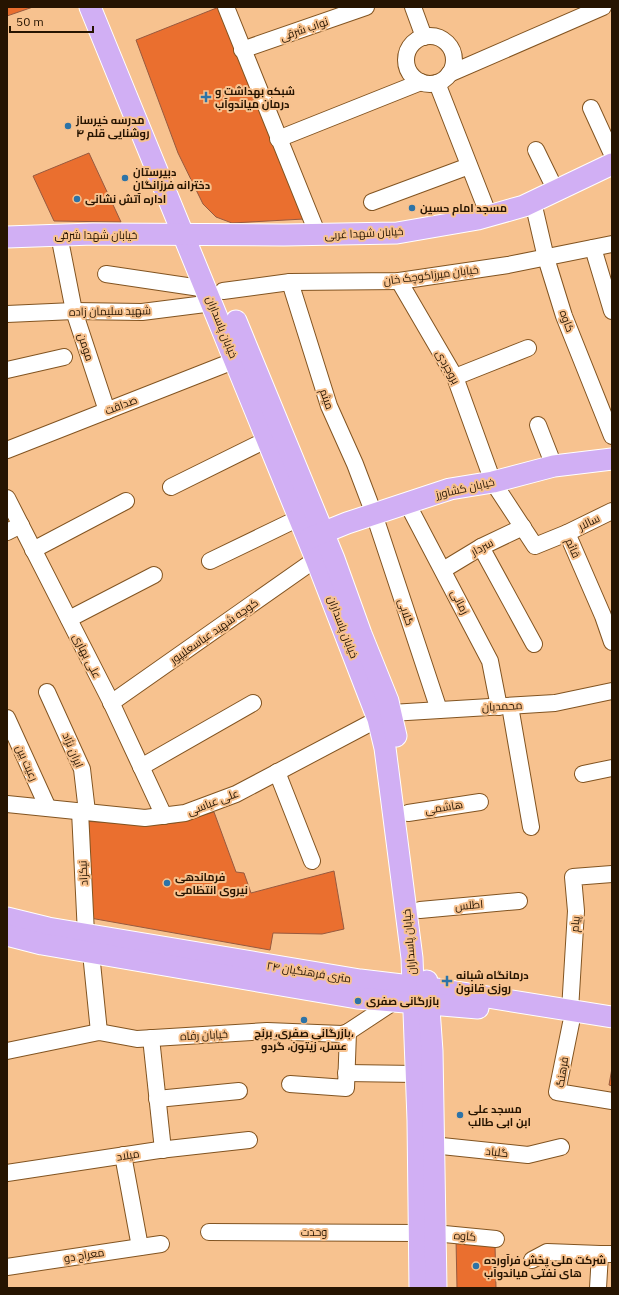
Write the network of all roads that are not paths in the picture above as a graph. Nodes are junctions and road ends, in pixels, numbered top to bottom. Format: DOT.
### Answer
graph roads {
  1 [pos="90,7"];
  2 [pos="106,7"];
  3 [pos="226,7"];
  4 [pos="366,7"];
  5 [pos="413,7"];
  6 [pos="603,7"];
  7 [pos="424,37"];
  8 [pos="242,50"];
  9 [pos="436,79"];
  10 [pos="591,108"];
  11 [pos="278,139"];
  12 [pos="536,150"];
  13 [pos="612,154"];
  14 [pos="612,164"];
  15 [pos="469,166"];
  16 [pos="556,191"];
  17 [pos="372,202"];
  18 [pos="533,202"];
  19 [pos="489,216"];
  20 [pos="318,234"];
  21 [pos="59,235"];
  22 [pos="192,235"];
  23 [pos="7,237"];
  24 [pos="612,244"];
  25 [pos="593,248"];
  26 [pos="546,258"];
  27 [pos="106,274"];
  28 [pos="399,281"];
  29 [pos="290,282"];
  30 [pos="214,294"];
  31 [pos="74,311"];
  32 [pos="612,311"];
  33 [pos="7,314"];
  34 [pos="528,348"];
  35 [pos="64,357"];
  36 [pos="236,360"];
  37 [pos="7,370"];
  38 [pos="455,377"];
  39 [pos="107,411"];
  40 [pos="538,425"];
  41 [pos="612,436"];
  42 [pos="268,439"];
  43 [pos="7,450"];
  44 [pos="612,459"];
  45 [pos="554,466"];
  46 [pos="493,482"];
  47 [pos="171,487"];
  48 [pos="7,498"];
  49 [pos="126,501"];
  50 [pos="407,503"];
  51 [pos="612,511"];
  52 [pos="374,514"];
  53 [pos="299,518"];
  54 [pos="523,527"];
  55 [pos="14,529"];
  56 [pos="567,533"];
  57 [pos="315,535"];
  58 [pos="480,547"];
  59 [pos="34,550"];
  60 [pos="316,559"];
  61 [pos="210,561"];
  62 [pos="443,570"];
  63 [pos="154,575"];
  64 [pos="607,614"];
  65 [pos="69,619"];
  66 [pos="612,642"];
  67 [pos="534,644"];
  68 [pos="612,691"];
  69 [pos="46,692"];
  70 [pos="111,703"];
  71 [pos="253,703"];
  72 [pos="505,706"];
  73 [pos="439,710"];
  74 [pos="384,716"];
  75 [pos="7,718"];
  76 [pos="141,767"];
  77 [pos="612,768"];
  78 [pos="277,772"];
  79 [pos="583,774"];
  80 [pos="480,802"];
  81 [pos="7,804"];
  82 [pos="48,808"];
  83 [pos="83,811"];
  84 [pos="408,813"];
  85 [pos="164,816"];
  86 [pos="532,827"];
  87 [pos="312,861"];
  88 [pos="612,874"];
  89 [pos="519,900"];
  90 [pos="420,910"];
  91 [pos="7,918"];
  92 [pos="7,935"];
  93 [pos="88,944"];
  94 [pos="415,996"];
  95 [pos="570,1016"];
  96 [pos="612,1017"];
  97 [pos="612,1029"];
  98 [pos="99,1032"];
  99 [pos="348,1032"];
  100 [pos="151,1038"];
  101 [pos="7,1051"];
  102 [pos="346,1073"];
  103 [pos="416,1074"];
  104 [pos="290,1084"];
  105 [pos="239,1091"];
  106 [pos="157,1099"];
  107 [pos="612,1101"];
  108 [pos="249,1140"];
  109 [pos="432,1145"];
  110 [pos="561,1146"];
  111 [pos="163,1150"];
  112 [pos="123,1155"];
  113 [pos="7,1173"];
  114 [pos="210,1232"];
  115 [pos="427,1233"];
  116 [pos="496,1239"];
  117 [pos="161,1244"];
  118 [pos="140,1247"];
  119 [pos="606,1254"];
  120 [pos="532,1260"];
  121 [pos="7,1267"];
  122 [pos="420,1288"];
  123 [pos="436,1288"];
  124 [pos="598,1288"];
  1 -- 22 [label="main road"];
  2 -- 22 [label="main road"];
  3 -- 8 [label="street"];
  4 -- 8 [label="street, نواب شرقی"];
  5 -- 7 [label="street"];
  6 -- 9 [label="street"];
  7 -- 9 [label="street"];
  7 -- 9 [label="street"];
  8 -- 11 [label="street"];
  9 -- 11 [label="street"];
  9 -- 15 [label="street"];
  10 -- 13 [label="street"];
  11 -- 20 [label="street"];
  12 -- 16 [label="street"];
  14 -- 16 [label="main road, خیابان شهدا غربی"];
  15 -- 17 [label="street"];
  15 -- 19 [label="street"];
  16 -- 18 [label="main road, خیابان شهدا غربی"];
  18 -- 19 [label="main road, خیابان شهدا غربی"];
  18 -- 26 [label="street, کاوه"];
  19 -- 20 [label="main road, خیابان شهدا غربی"];
  20 -- 22 [label="main road, خیابان شهدا غربی"];
  21 -- 22 [label="main road, خیابان شهدا شرقی"];
  21 -- 23 [label="main road, خیابان شهدا شرقی"];
  21 -- 31 [label="street, مومن"];
  22 -- 30 [label="main road"];
  24 -- 25 [label="street, خیابان میرزاکوچک خان"];
  25 -- 26 [label="street, خیابان میرزاکوچک خان"];
  25 -- 32 [label="street"];
  26 -- 28 [label="street, خیابان میرزاکوچک خان"];
  26 -- 41 [label="street, کاوه"];
  27 -- 30 [label="street"];
  28 -- 29 [label="street, خیابان میرزاکوچک خان"];
  28 -- 38 [label="street, بروجردی"];
  29 -- 30 [label="street, خیابان میرزاکوچک خان"];
  29 -- 52 [label="street, میثم"];
  30 -- 31 [label="street, شهید سلیمان زاده"];
  30 -- 36 [label="main road, خیابان پاسداران"];
  30 -- 57 [label="main road"];
  31 -- 33 [label="street, شهید سلیمان زاده"];
  31 -- 39 [label="street, مومن"];
  34 -- 38 [label="street"];
  35 -- 37 [label="street"];
  36 -- 39 [label="street, صداقت"];
  36 -- 42 [label="main road, خیابان پاسداران"];
  38 -- 46 [label="street, بروجردی"];
  39 -- 43 [label="street, صداقت"];
  40 -- 45 [label="street"];
  42 -- 47 [label="street"];
  42 -- 53 [label="main road, خیابان پاسداران"];
  44 -- 45 [label="main road, خیابان کشاورز"];
  45 -- 46 [label="main road, خیابان کشاورز"];
  46 -- 50 [label="main road, خیابان کشاورز"];
  46 -- 54 [label="street, قائم"];
  48 -- 55 [label="street, علی بهاری"];
  49 -- 59 [label="street"];
  50 -- 52 [label="main road, خیابان کشاورز"];
  50 -- 62 [label="street, زمانی"];
  51 -- 56 [label="street, سالار"];
  52 -- 57 [label="main road, خیابان کشاورز"];
  52 -- 73 [label="street, گلابی"];
  53 -- 57 [label="main road, خیابان پاسداران"];
  53 -- 61 [label="street"];
  54 -- 56 [label="street, قائم"];
  54 -- 58 [label="street, سردار"];
  55 -- 59 [label="street, علی بهاری"];
  56 -- 64 [label="street, قائم"];
  57 -- 60 [label="main road, خیابان پاسداران"];
  57 -- 74 [label="main road, خیابان پاسداران"];
  58 -- 62 [label="street, سردار"];
  58 -- 67 [label="street"];
  59 -- 65 [label="street, علی بهاری"];
  60 -- 70 [label="street, کوچه شهید عباسعلیپور"];
  60 -- 74 [label="main road, خیابان پاسداران"];
  62 -- 72 [label="street, زمانی"];
  63 -- 65 [label="street"];
  64 -- 66 [label="street, قائم"];
  65 -- 70 [label="street, علی بهاری"];
  68 -- 72 [label="street, محمدیان"];
  69 -- 83 [label="street, ایران نژاد"];
  70 -- 76 [label="street, علی بهاری"];
  71 -- 76 [label="street"];
  72 -- 73 [label="street, محمدیان"];
  72 -- 86 [label="street, زمانی"];
  73 -- 74 [label="street, محمدیان"];
  74 -- 78 [label="street, علی عباسی"];
  74 -- 84 [label="main road, خیابان پاسداران"];
  74 -- 94 [label="main road, خیابان پاسداران"];
  75 -- 82 [label="street, رعیت بین"];
  76 -- 85 [label="street, علی بهاری"];
  77 -- 79 [label="street"];
  78 -- 85 [label="street, علی عباسی"];
  78 -- 87 [label="street"];
  80 -- 84 [label="street, هاشمی"];
  81 -- 82 [label="street, علی عباسی"];
  82 -- 83 [label="street, علی عباسی"];
  83 -- 85 [label="street, علی عباسی"];
  83 -- 93 [label="street, نیکزاد"];
  84 -- 90 [label="main road, خیابان پاسداران"];
  88 -- 95 [label="street, پیام"];
  89 -- 90 [label="street, اطلس"];
  90 -- 94 [label="main road, خیابان پاسداران"];
  91 -- 93 [label="main road, ۲۴ متری فرهنگیان"];
  92 -- 93 [label="main road, ۲۴ متری فرهنگیان"];
  93 -- 94 [label="main road, ۲۴ متری فرهنگیان"];
  93 -- 98 [label="street, نیکزاد"];
  94 -- 95 [label="main road, ۲۴ متری فرهنگیان"];
  94 -- 99 [label="street, خیابان رفاه"];
  94 -- 103 [label="main road, خیابان پاسداران"];
  94 -- 109 [label="main road, خیابان پاسداران"];
  95 -- 96 [label="main road, ۲۴ متری فرهنگیان"];
  95 -- 97 [label="main road, ۲۴ متری فرهنگیان"];
  95 -- 107 [label="street, فرهنگ"];
  98 -- 100 [label="street, خیابان رفاه"];
  98 -- 101 [label="street, خیابان رفاه"];
  99 -- 100 [label="street, خیابان رفاه"];
  99 -- 102 [label="street"];
  100 -- 106 [label="street"];
  102 -- 103 [label="street"];
  102 -- 104 [label="street"];
  103 -- 115 [label="main road, خیابان پاسداران"];
  105 -- 106 [label="street"];
  106 -- 111 [label="street"];
  108 -- 111 [label="street, میلاد"];
  109 -- 110 [label="street, گلباد"];
  109 -- 115 [label="main road, خیابان پاسداران"];
  111 -- 112 [label="street, میلاد"];
  112 -- 113 [label="street, میلاد"];
  112 -- 118 [label="street"];
  114 -- 115 [label="street, وحدت"];
  115 -- 116 [label="street, کاوه"];
  115 -- 122 [label="main road, خیابان پاسداران"];
  115 -- 123 [label="main road, خیابان پاسداران"];
  117 -- 118 [label="street, معراج دو"];
  118 -- 121 [label="street, معراج دو"];
  119 -- 120 [label="street"];
  119 -- 124 [label="street"];
}
